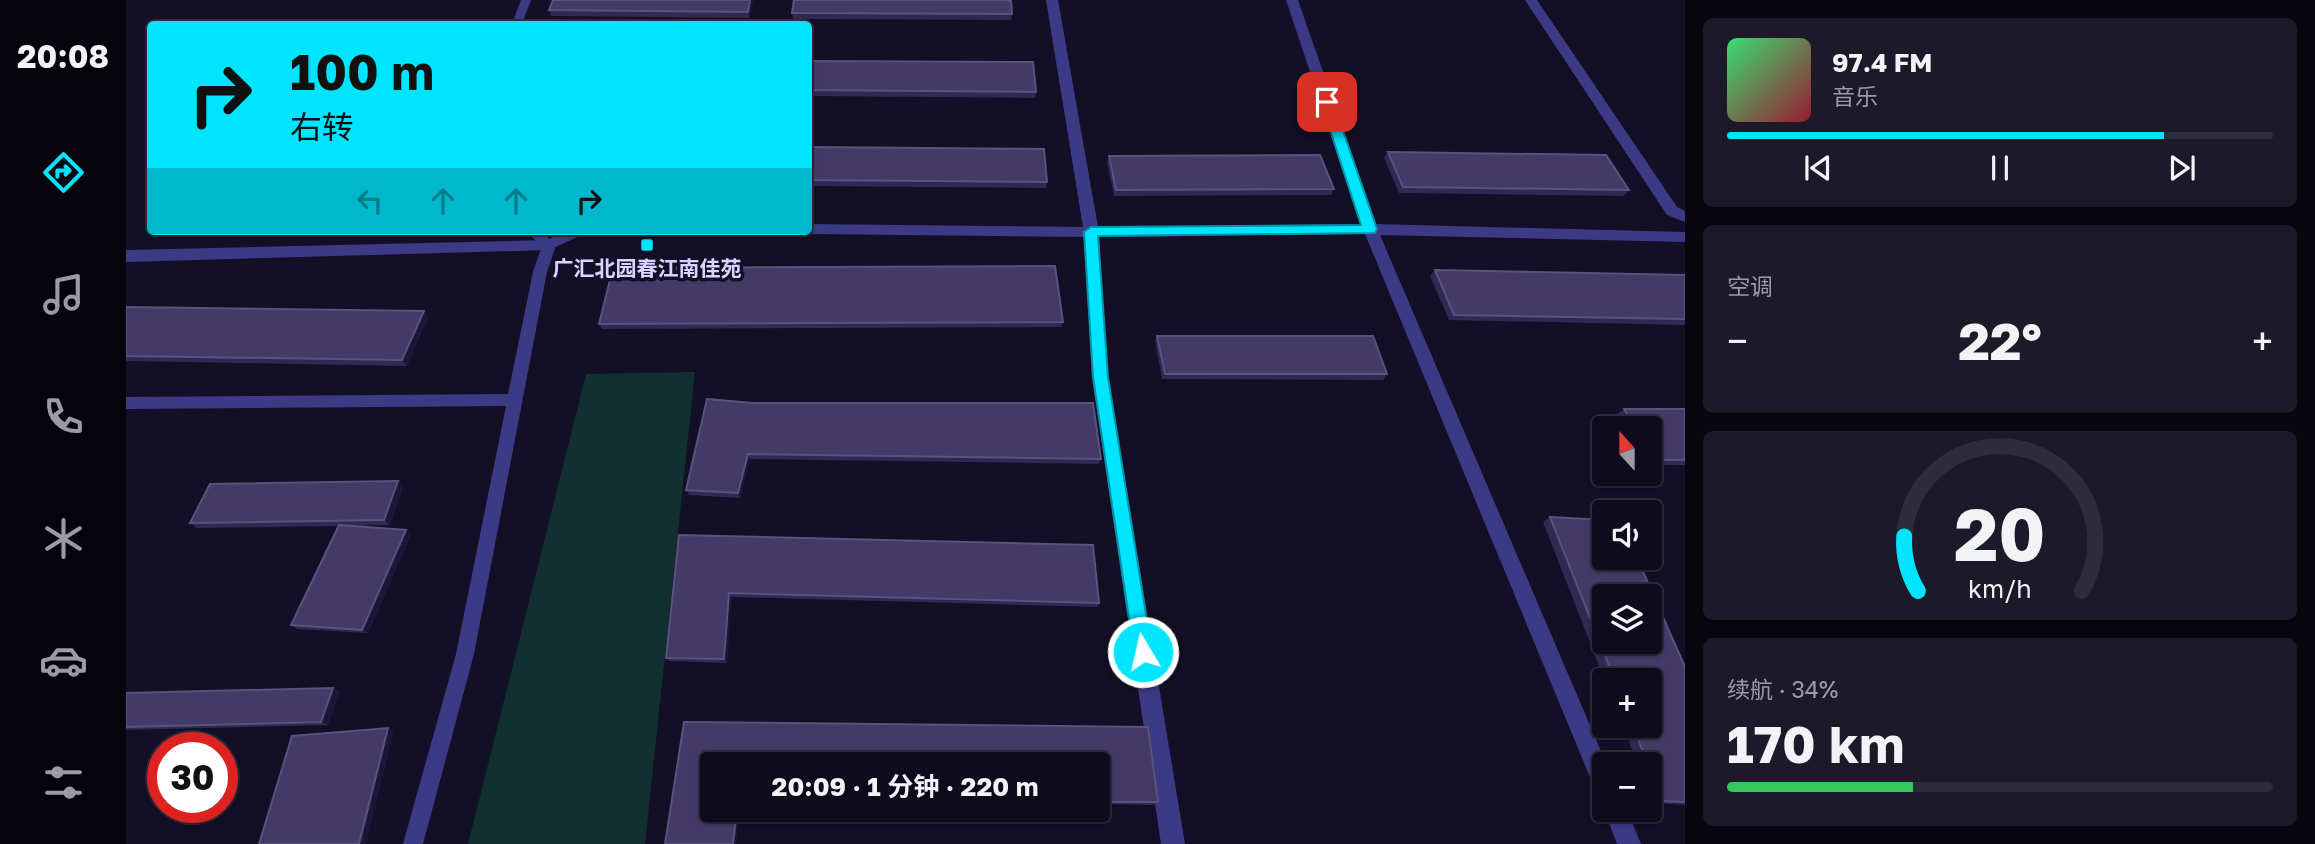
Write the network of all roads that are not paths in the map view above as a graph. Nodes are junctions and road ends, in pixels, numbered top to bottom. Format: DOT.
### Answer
graph roads {
  1 [pos="526,0"];
  2 [pos="1052,0"];
  3 [pos="1292,0"];
  4 [pos="1531,0"];
  5 [pos="518,21"];
  6 [pos="1685,216"];
  7 [pos="812,229"];
  8 [pos="1370,229"];
  9 [pos="1091,232"];
  10 [pos="537,235"];
  11 [pos="568,235"];
  12 [pos="1685,237"];
  13 [pos="549,244"];
  14 [pos="126,256"];
  15 [pos="515,400"];
  16 [pos="126,404"];
  17 [pos="1592,755"];
  18 [pos="1620,822"];
  19 [pos="413,844"];
  20 [pos="1173,844"];
  21 [pos="1629,844"];
  1 -- 5 [label="lane"];
  2 -- 9 [label="street"];
  3 -- 8 [label="street"];
  4 -- 6 [label="street"];
  7 -- 9 [label="street"];
  8 -- 9 [label="street"];
  8 -- 12 [label="street"];
  8 -- 17 [label="street"];
  9 -- 20 [label="street"];
  10 -- 13 [label="lane"];
  11 -- 13 [label="street"];
  13 -- 14 [label="street"];
  13 -- 15 [label="lane"];
  15 -- 16 [label="lane"];
  15 -- 19 [label="lane"];
  18 -- 21 [label="street"];
}
